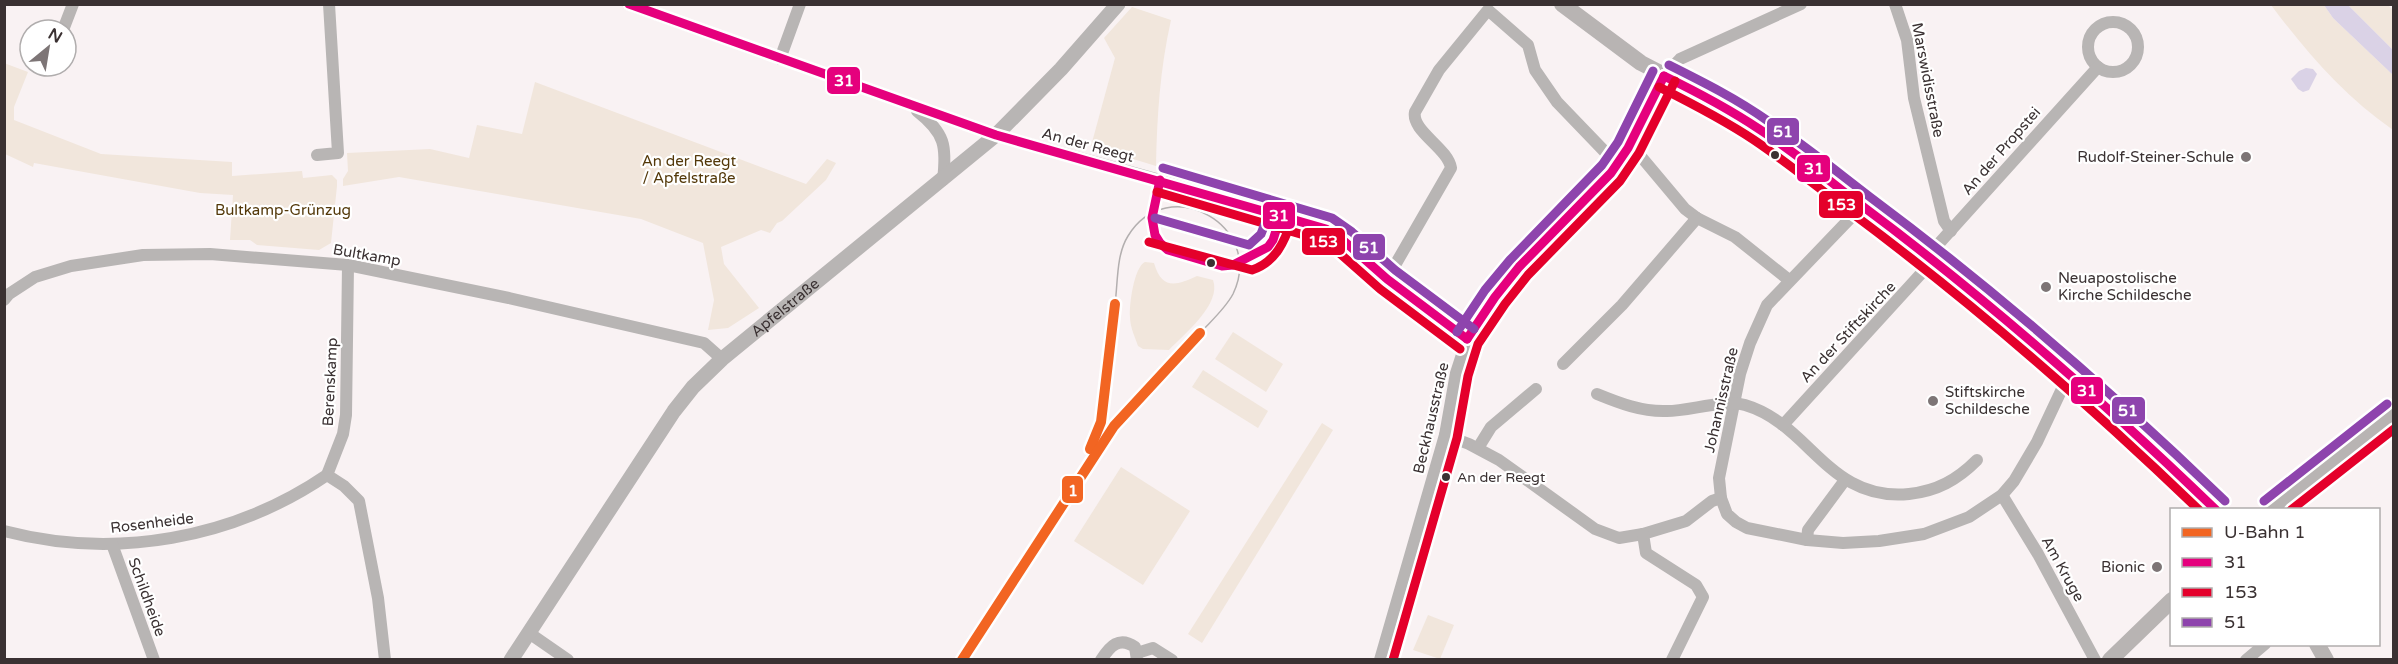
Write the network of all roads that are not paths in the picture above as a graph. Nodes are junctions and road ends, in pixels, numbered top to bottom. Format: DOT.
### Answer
graph roads {
  1 [pos="329,4"];
  2 [pos="627,4"];
  3 [pos="800,4"];
  4 [pos="1118,4"];
  5 [pos="1562,4"];
  6 [pos="1801,4"];
  7 [pos="1895,4"];
  8 [pos="780,60"];
  9 [pos="2098,67"];
  10 [pos="1664,76"];
  11 [pos="907,104"];
  12 [pos="996,135"];
  13 [pos="1628,148"];
  14 [pos="317,155"];
  15 [pos="1619,163"];
  16 [pos="943,180"];
  17 [pos="1861,207"];
  18 [pos="1697,218"];
  19 [pos="1951,231"];
  20 [pos="1931,257"];
  21 [pos="348,265"];
  22 [pos="1387,279"];
  23 [pos="1789,280"];
  24 [pos="4,300"];
  25 [pos="1467,339"];
  26 [pos="722,359"];
  27 [pos="1563,364"];
  28 [pos="2069,374"];
  29 [pos="1536,389"];
  30 [pos="1597,394"];
  31 [pos="1734,404"];
  32 [pos="2394,413"];
  33 [pos="1783,425"];
  34 [pos="1445,435"];
  35 [pos="1478,448"];
  36 [pos="1977,460"];
  37 [pos="327,475"];
  38 [pos="1845,480"];
  39 [pos="2002,495"];
  40 [pos="1721,498"];
  41 [pos="2215,508"];
  42 [pos="2274,508"];
  43 [pos="4,531"];
  44 [pos="1643,534"];
  45 [pos="1807,540"];
  46 [pos="112,544"];
  47 [pos="2170,602"];
  48 [pos="529,633"];
  49 [pos="2264,646"];
  50 [pos="2318,646"];
  51 [pos="1137,656"];
  52 [pos="154,660"];
  53 [pos="386,660"];
  54 [pos="511,660"];
  55 [pos="568,660"];
  56 [pos="1101,660"];
  57 [pos="1172,660"];
  58 [pos="1380,660"];
  59 [pos="1672,660"];
  60 [pos="2095,660"];
  61 [pos="2110,660"];
  62 [pos="2246,660"];
  63 [pos="2326,660"];
  1 -- 14 [label="street"];
  2 -- 8 [label="street, An der Reegt"];
  3 -- 8 [label="street"];
  4 -- 12 [label="street, Apfelstraße"];
  5 -- 10 [label="main road"];
  6 -- 10 [label="street"];
  7 -- 19 [label="street, Marswidisstraße"];
  8 -- 11 [label="street, An der Reegt"];
  9 -- 9 [label="street"];
  9 -- 19 [label="street, An der Propstei"];
  10 -- 13 [label="street, Beckhausstraße"];
  10 -- 17 [label="main road"];
  11 -- 12 [label="street, An der Reegt"];
  11 -- 16 [label="street, An der Reegt"];
  12 -- 16 [label="street, Apfelstraße"];
  12 -- 22 [label="street, An der Reegt"];
  13 -- 15 [label="street, Beckhausstraße"];
  13 -- 18 [label="street"];
  15 -- 22 [label="street"];
  15 -- 25 [label="street, Beckhausstraße"];
  16 -- 26 [label="street, Apfelstraße"];
  17 -- 20 [label="main road"];
  17 -- 23 [label="street, Johannisstraße"];
  18 -- 23 [label="street"];
  18 -- 27 [label="street"];
  19 -- 20 [label="street, An der Propstei"];
  20 -- 28 [label="main road"];
  20 -- 33 [label="street, An der Stiftskirche"];
  21 -- 24 [label="street, Bultkamp"];
  21 -- 26 [label="street, Bultkamp"];
  21 -- 37 [label="street, Berenskamp"];
  22 -- 25 [label="street, An der Reegt"];
  23 -- 31 [label="street, Johannisstraße"];
  25 -- 34 [label="street, Beckhausstraße"];
  26 -- 48 [label="street, Apfelstraße"];
  28 -- 39 [label="street"];
  28 -- 41 [label="main road"];
  29 -- 35 [label="street"];
  30 -- 31 [label="street"];
  31 -- 33 [label="street"];
  31 -- 40 [label="street, Johannisstraße"];
  32 -- 42 [label="main road"];
  33 -- 38 [label="street"];
  34 -- 35 [label="street"];
  34 -- 58 [label="street, Beckhausstraße"];
  35 -- 44 [label="street"];
  36 -- 38 [label="street"];
  37 -- 46 [label="street, Rosenheide"];
  37 -- 53 [label="street"];
  38 -- 45 [label="street"];
  39 -- 45 [label="street"];
  39 -- 60 [label="street, Am Kruge"];
  40 -- 44 [label="street"];
  40 -- 45 [label="street"];
  43 -- 46 [label="street, Rosenheide"];
  44 -- 59 [label="street"];
  46 -- 52 [label="street, Schildheide"];
  47 -- 61 [label="main road"];
  48 -- 54 [label="street, Apfelstraße"];
  48 -- 55 [label="street"];
  49 -- 62 [label="street"];
  50 -- 63 [label="main road"];
  51 -- 56 [label="street"];
  51 -- 57 [label="street"];
}
